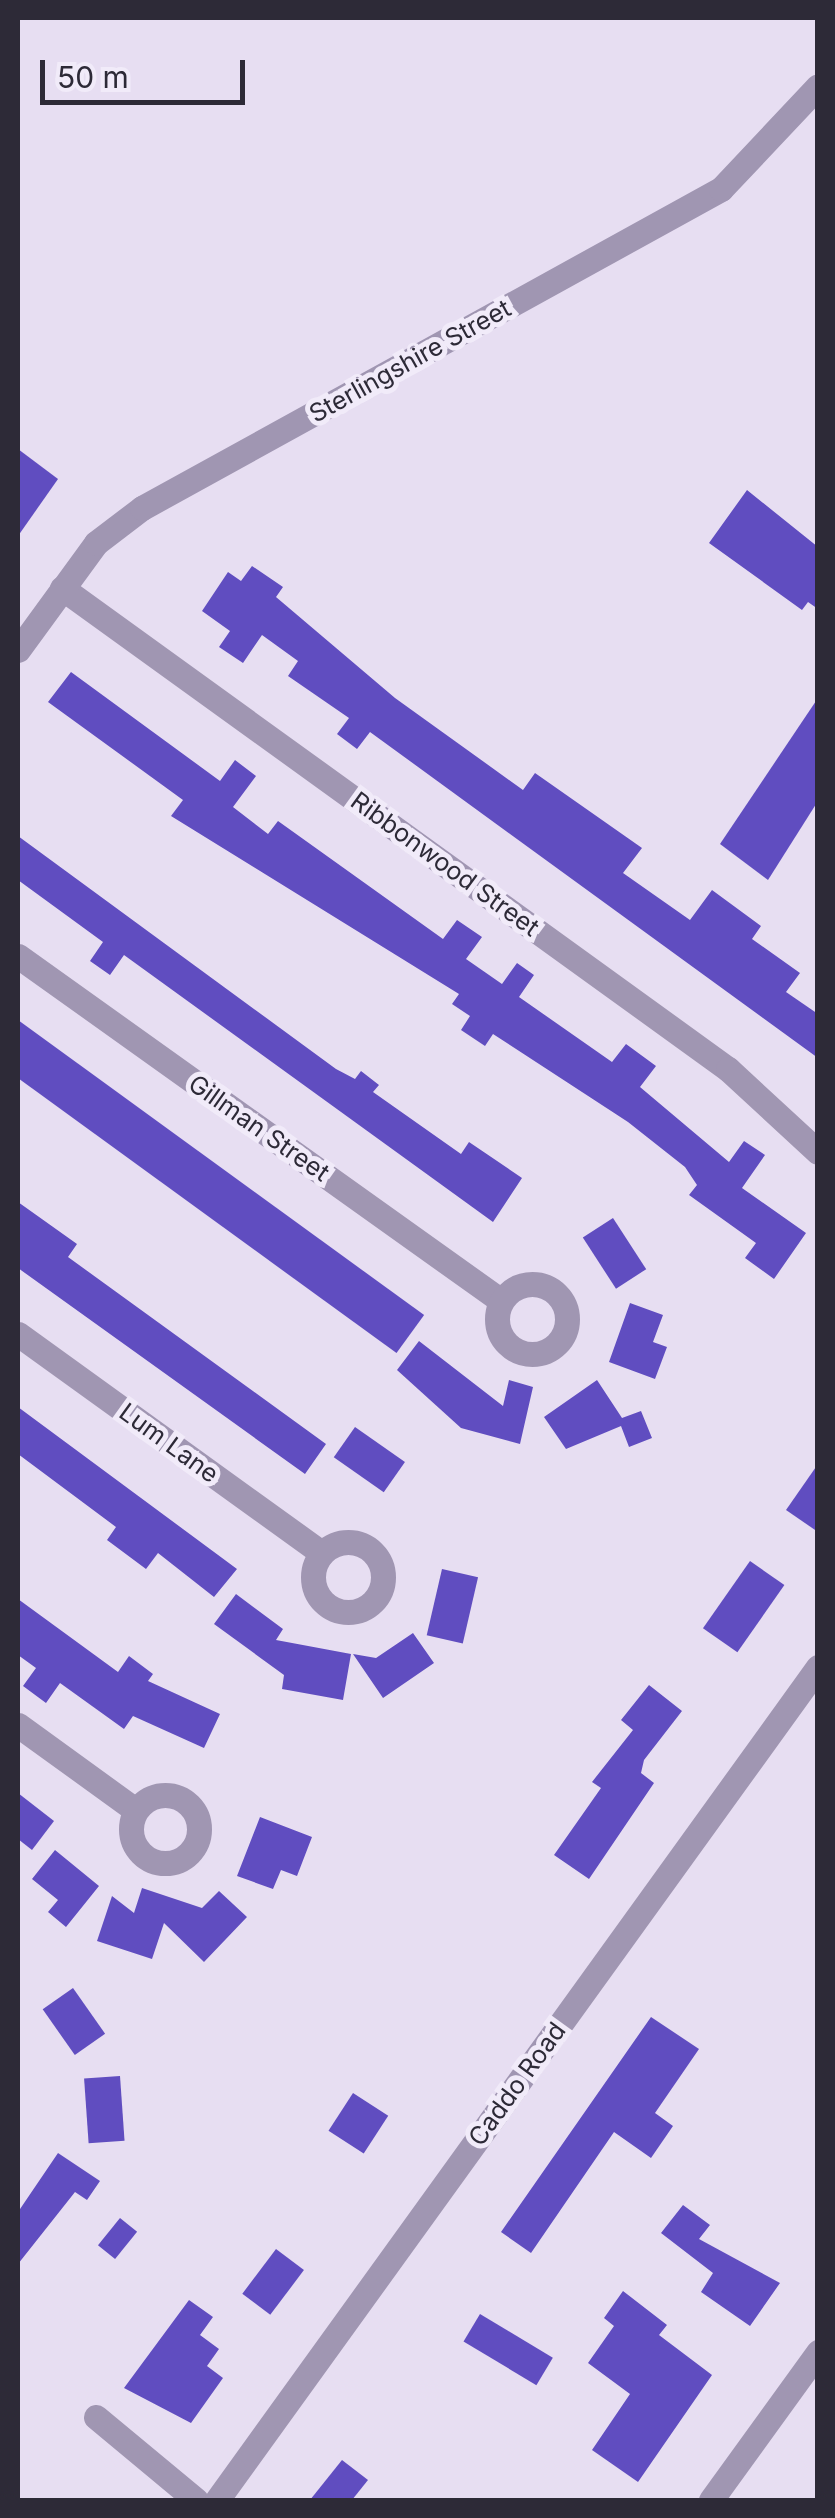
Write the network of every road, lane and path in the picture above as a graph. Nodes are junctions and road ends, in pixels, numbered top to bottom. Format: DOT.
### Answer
graph roads {
  1 [pos="818,86"];
  2 [pos="62,588"];
  3 [pos="18,650"];
  4 [pos="18,956"];
  5 [pos="818,1152"];
  6 [pos="500,1300"];
  7 [pos="18,1334"];
  8 [pos="320,1552"];
  9 [pos="818,1666"];
  10 [pos="18,1725"];
  11 [pos="134,1809"];
  12 [pos="818,2352"];
  13 [pos="96,2417"];
  14 [pos="196,2500"];
  15 [pos="217,2500"];
  16 [pos="711,2500"];
  1 -- 2 [label="street, Sterlingshire Street"];
  2 -- 3 [label="street, Sterlingshire Street"];
  2 -- 5 [label="street, Ribbonwood Street"];
  4 -- 6 [label="street, Gillman Street"];
  7 -- 8 [label="street, Lum Lane"];
  9 -- 15 [label="street, Caddo Road"];
  10 -- 11 [label="street"];
  12 -- 16 [label="street"];
  13 -- 14 [label="street"];
}
